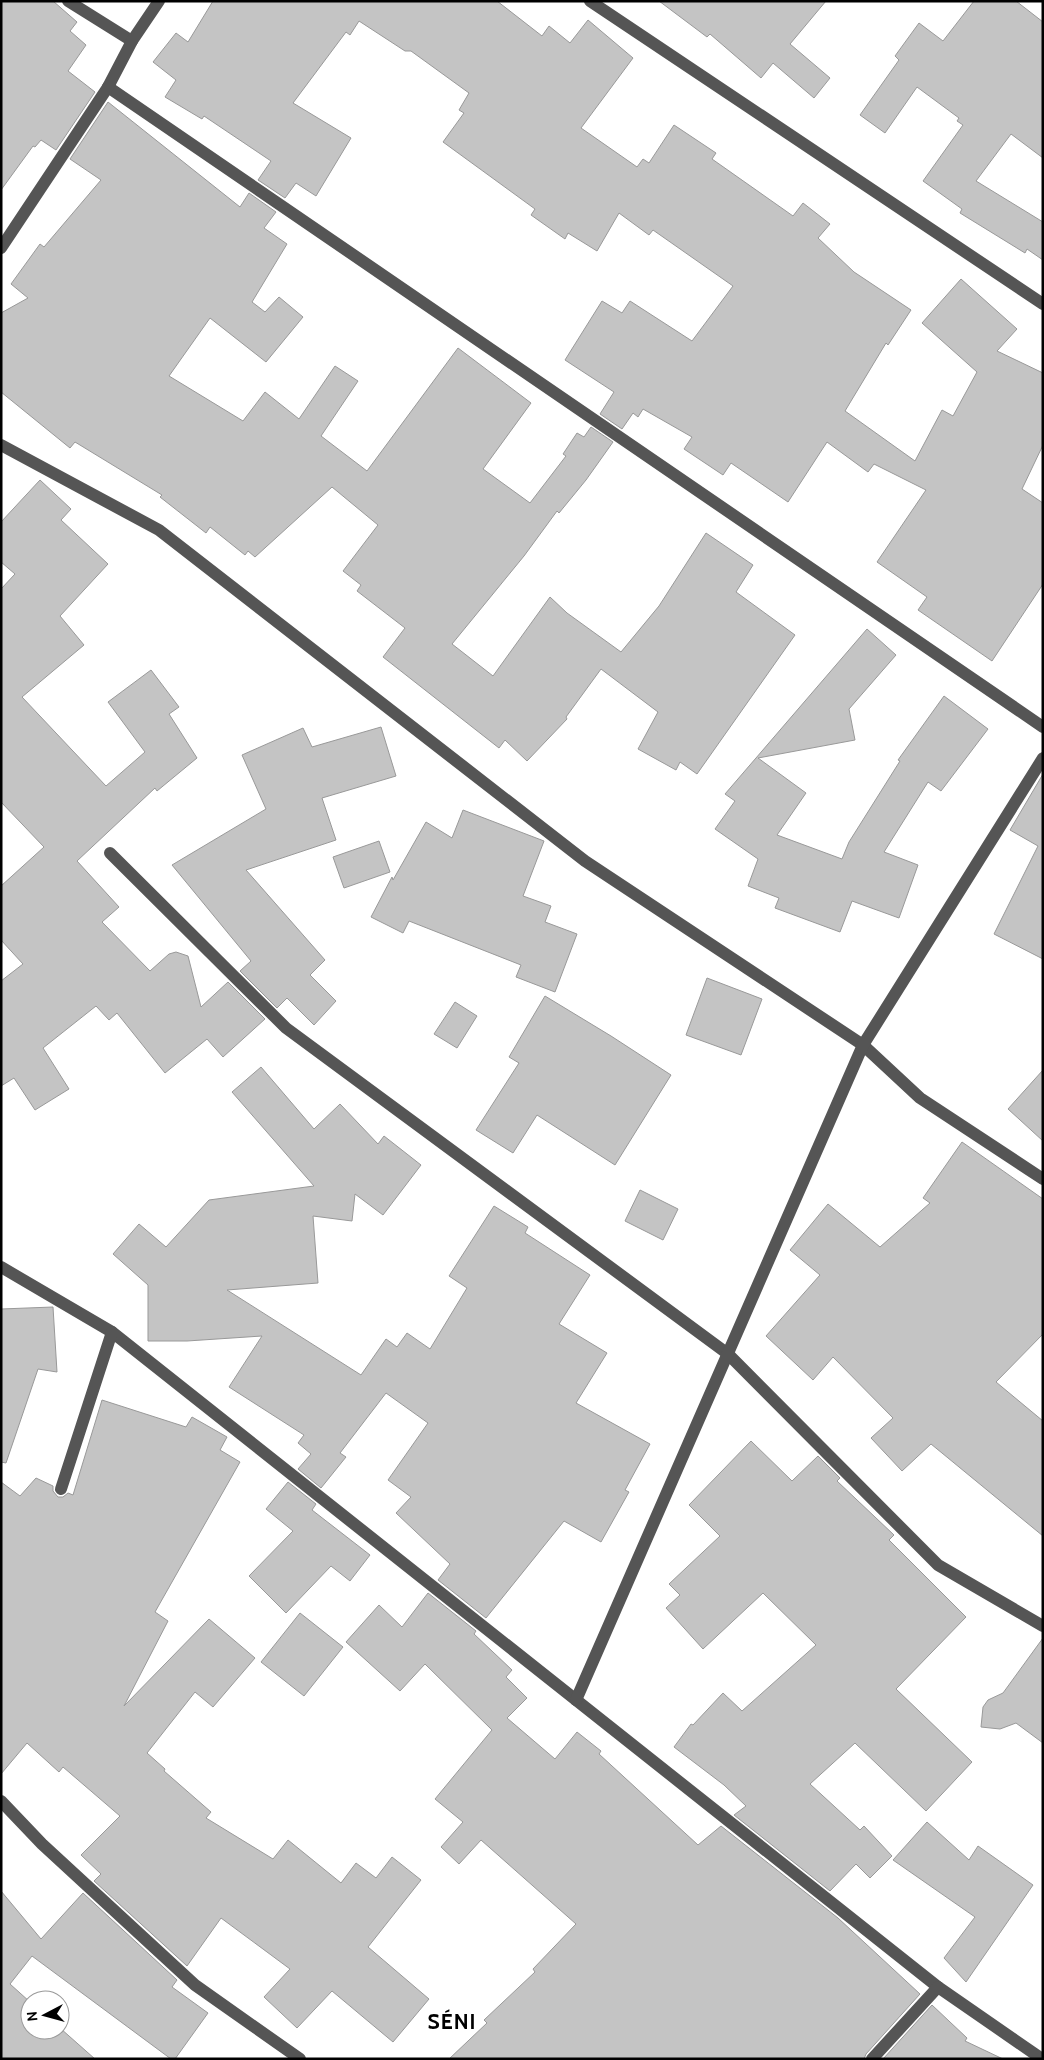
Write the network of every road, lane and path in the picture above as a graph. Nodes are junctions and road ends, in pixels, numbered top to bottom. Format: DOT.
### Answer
graph roads {
  1 [pos="68,1"];
  2 [pos="159,1"];
  3 [pos="590,1"];
  4 [pos="132,42"];
  5 [pos="108,87"];
  6 [pos="1,248"];
  7 [pos="1043,304"];
  8 [pos="1,445"];
  9 [pos="1043,726"];
  10 [pos="1043,758"];
  11 [pos="110,853"];
  12 [pos="863,1045"];
  13 [pos="1043,1179"];
  14 [pos="1,1266"];
  15 [pos="112,1332"];
  16 [pos="728,1354"];
  17 [pos="60,1488"];
  18 [pos="1043,1626"];
  19 [pos="576,1700"];
  20 [pos="1,1801"];
  21 [pos="938,1987"];
  22 [pos="300,2059"];
  23 [pos="872,2059"];
  24 [pos="1042,2059"];
  1 -- 4 [label="street"];
  2 -- 4 [label="street"];
  3 -- 7 [label="street"];
  4 -- 5 [label="street"];
  5 -- 6 [label="street"];
  5 -- 9 [label="street"];
  8 -- 12 [label="street"];
  10 -- 12 [label="street"];
  11 -- 16 [label="street"];
  12 -- 13 [label="street"];
  12 -- 16 [label="street"];
  14 -- 15 [label="street"];
  15 -- 17 [label="street"];
  15 -- 19 [label="street"];
  16 -- 18 [label="street"];
  16 -- 19 [label="street"];
  19 -- 21 [label="street"];
  20 -- 22 [label="street"];
  21 -- 23 [label="street"];
  21 -- 24 [label="street"];
}
